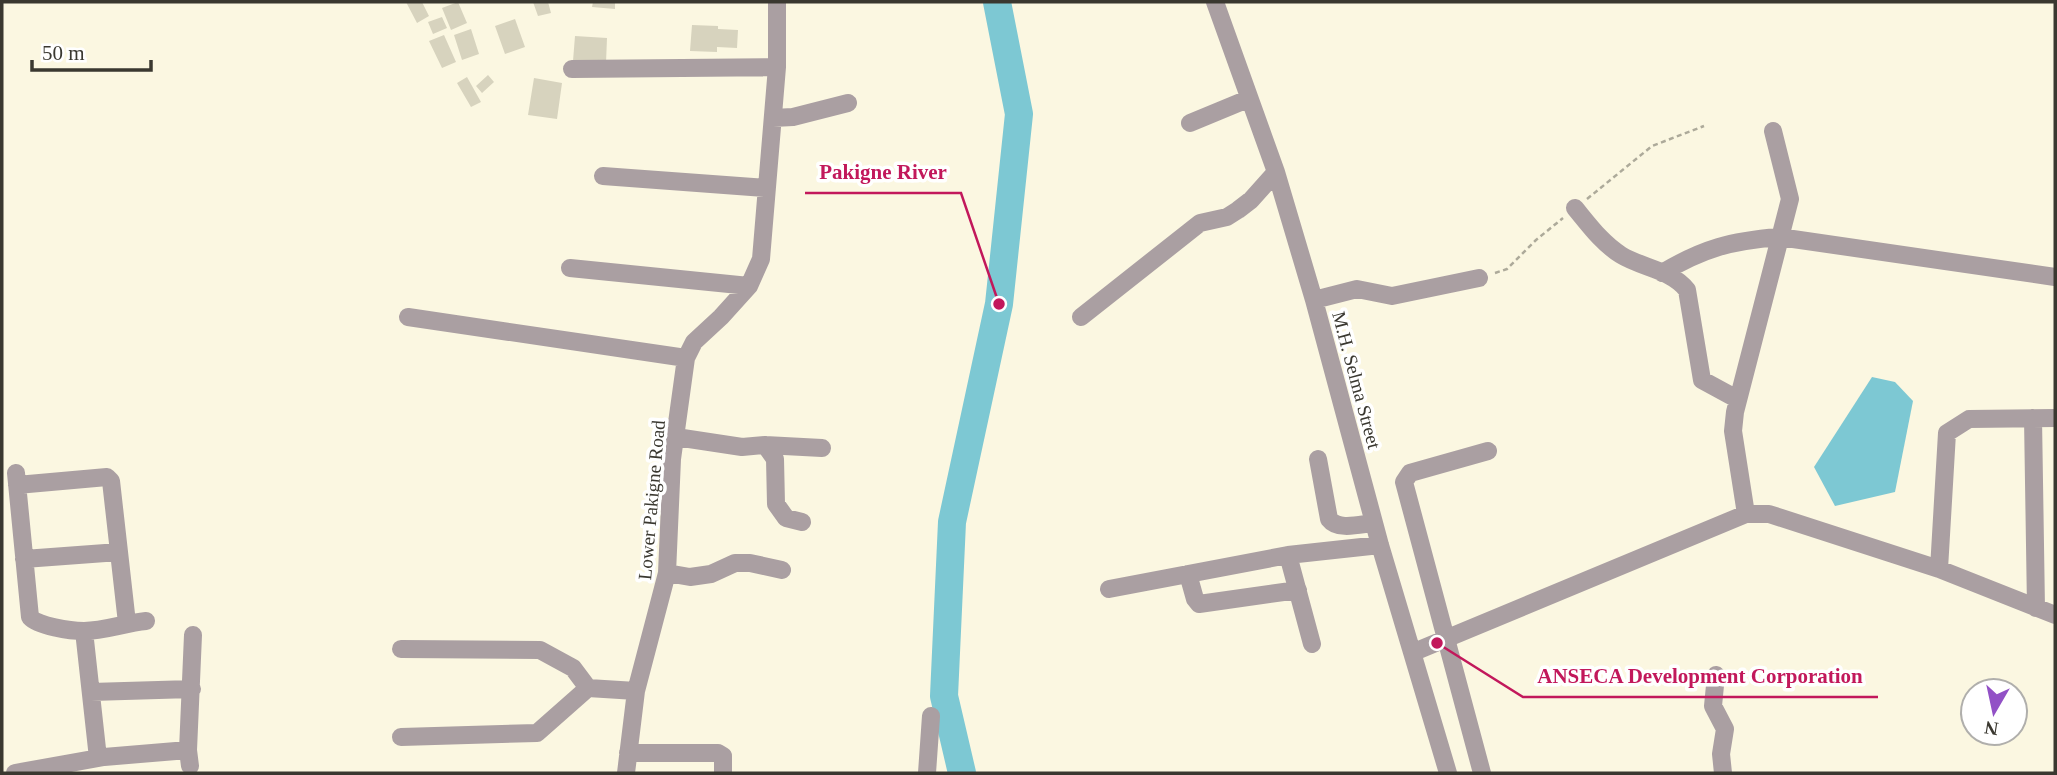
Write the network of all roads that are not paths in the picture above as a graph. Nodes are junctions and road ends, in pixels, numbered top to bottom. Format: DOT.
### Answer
graph roads {
  1 [pos="778,2"];
  2 [pos="1215,2"];
  3 [pos="777,67"];
  4 [pos="572,69"];
  5 [pos="1248,99"];
  6 [pos="848,103"];
  7 [pos="773,117"];
  8 [pos="1190,123"];
  9 [pos="1773,131"];
  10 [pos="1276,172"];
  11 [pos="603,176"];
  12 [pos="766,188"];
  13 [pos="1575,208"];
  14 [pos="1779,237"];
  15 [pos="570,268"];
  16 [pos="1662,273"];
  17 [pos="1479,278"];
  18 [pos="2055,278"];
  19 [pos="748,286"];
  20 [pos="1314,300"];
  21 [pos="408,317"];
  22 [pos="1081,317"];
  23 [pos="687,358"];
  24 [pos="1737,399"];
  25 [pos="2033,418"];
  26 [pos="2055,418"];
  27 [pos="676,436"];
  28 [pos="765,445"];
  29 [pos="822,448"];
  30 [pos="1488,451"];
  31 [pos="1318,458"];
  32 [pos="1746,514"];
  33 [pos="803,522"];
  34 [pos="1374,523"];
  35 [pos="1380,545"];
  36 [pos="119,552"];
  37 [pos="1289,555"];
  38 [pos="24,559"];
  39 [pos="1939,569"];
  40 [pos="782,570"];
  41 [pos="667,573"];
  42 [pos="1188,574"];
  43 [pos="1109,589"];
  44 [pos="1298,590"];
  45 [pos="2036,608"];
  46 [pos="2055,615"];
  47 [pos="146,621"];
  48 [pos="127,623"];
  49 [pos="84,631"];
  50 [pos="193,635"];
  51 [pos="1444,638"];
  52 [pos="1312,644"];
  53 [pos="401,649"];
  54 [pos="1413,652"];
  55 [pos="1716,675"];
  56 [pos="588,688"];
  57 [pos="192,689"];
  58 [pos="636,691"];
  59 [pos="91,692"];
  60 [pos="931,716"];
  61 [pos="401,737"];
  62 [pos="628,752"];
  63 [pos="98,758"];
  64 [pos="15,773"];
  65 [pos="625,773"];
  66 [pos="723,773"];
  67 [pos="927,773"];
  68 [pos="1448,773"];
  69 [pos="1482,773"];
  70 [pos="1723,773"];
  1 -- 3 [label="street, Lower Pakigne Road"];
  2 -- 5 [label="street, M.H. Selma Street"];
  3 -- 4 [label="street"];
  3 -- 7 [label="street, Lower Pakigne Road"];
  5 -- 8 [label="street"];
  5 -- 10 [label="street, M.H. Selma Street"];
  6 -- 7 [label="street"];
  7 -- 12 [label="street, Lower Pakigne Road"];
  9 -- 14 [label="street"];
  10 -- 20 [label="street, M.H. Selma Street"];
  10 -- 22 [label="street"];
  11 -- 12 [label="street"];
  12 -- 19 [label="street, Lower Pakigne Road"];
  13 -- 16 [label="street"];
  14 -- 16 [label="street"];
  14 -- 18 [label="street"];
  14 -- 24 [label="street"];
  15 -- 19 [label="street"];
  16 -- 24 [label="street"];
  17 -- 20 [label="street"];
  19 -- 23 [label="street, Lower Pakigne Road"];
  20 -- 34 [label="street, M.H. Selma Street"];
  21 -- 23 [label="street"];
  23 -- 27 [label="street, Lower Pakigne Road"];
  24 -- 32 [label="street"];
  25 -- 26 [label="street"];
  25 -- 39 [label="street"];
  25 -- 45 [label="street"];
  27 -- 28 [label="street"];
  27 -- 41 [label="street, Lower Pakigne Road"];
  28 -- 29 [label="street"];
  28 -- 33 [label="street"];
  30 -- 51 [label="street"];
  31 -- 34 [label="street"];
  32 -- 39 [label="street"];
  32 -- 51 [label="street"];
  34 -- 35 [label="street, M.H. Selma Street"];
  35 -- 37 [label="street"];
  35 -- 54 [label="street, M.H. Selma Street"];
  36 -- 38 [label="street"];
  36 -- 38 [label="street"];
  36 -- 48 [label="street"];
  37 -- 42 [label="street"];
  37 -- 44 [label="street"];
  38 -- 49 [label="street"];
  39 -- 45 [label="street"];
  40 -- 41 [label="street"];
  41 -- 58 [label="street, Lower Pakigne Road"];
  42 -- 43 [label="street"];
  42 -- 44 [label="street"];
  44 -- 52 [label="street"];
  45 -- 46 [label="street"];
  47 -- 48 [label="street"];
  48 -- 49 [label="street"];
  49 -- 59 [label="street"];
  50 -- 57 [label="street"];
  51 -- 54 [label="street"];
  51 -- 69 [label="street"];
  53 -- 56 [label="street"];
  54 -- 68 [label="street, M.H. Selma Street"];
  55 -- 70 [label="street"];
  56 -- 58 [label="street"];
  56 -- 61 [label="street"];
  57 -- 59 [label="street"];
  57 -- 63 [label="street"];
  58 -- 62 [label="street, Lower Pakigne Road"];
  59 -- 63 [label="street"];
  60 -- 67 [label="street"];
  62 -- 65 [label="street, Lower Pakigne Road"];
  62 -- 66 [label="street"];
  63 -- 64 [label="street"];
}
